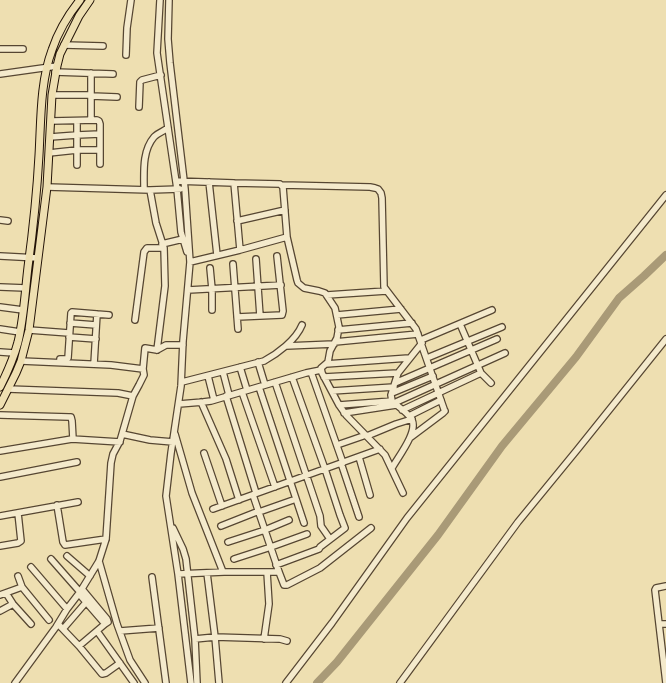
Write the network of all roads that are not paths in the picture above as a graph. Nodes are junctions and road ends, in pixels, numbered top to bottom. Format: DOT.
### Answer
graph roads {
  1 [pos="80,0"];
  2 [pos="90,0"];
  3 [pos="131,0"];
  4 [pos="160,0"];
  5 [pos="169,0"];
  6 [pos="64,45"];
  7 [pos="102,46"];
  8 [pos="23,49"];
  9 [pos="0,50"];
  10 [pos="126,55"];
  11 [pos="47,67"];
  12 [pos="56,69"];
  13 [pos="91,73"];
  14 [pos="0,74"];
  15 [pos="113,74"];
  16 [pos="160,75"];
  17 [pos="52,95"];
  18 [pos="91,96"];
  19 [pos="117,97"];
  20 [pos="139,107"];
  21 [pos="91,120"];
  22 [pos="51,121"];
  23 [pos="77,121"];
  24 [pos="168,128"];
  25 [pos="100,134"];
  26 [pos="77,135"];
  27 [pos="50,137"];
  28 [pos="77,150"];
  29 [pos="100,150"];
  30 [pos="49,153"];
  31 [pos="100,164"];
  32 [pos="77,165"];
  33 [pos="176,181"];
  34 [pos="184,181"];
  35 [pos="209,182"];
  36 [pos="234,183"];
  37 [pos="282,185"];
  38 [pos="47,187"];
  39 [pos="177,189"];
  40 [pos="185,189"];
  41 [pos="147,190"];
  42 [pos="666,195"];
  43 [pos="285,210"];
  44 [pos="0,220"];
  45 [pos="237,220"];
  46 [pos="8,221"];
  47 [pos="287,237"];
  48 [pos="183,239"];
  49 [pos="163,246"];
  50 [pos="240,250"];
  51 [pos="0,256"];
  52 [pos="217,256"];
  53 [pos="277,256"];
  54 [pos="29,258"];
  55 [pos="38,258"];
  56 [pos="256,259"];
  57 [pos="190,262"];
  58 [pos="233,264"];
  59 [pos="210,268"];
  60 [pos="280,285"];
  61 [pos="258,286"];
  62 [pos="0,287"];
  63 [pos="235,287"];
  64 [pos="26,288"];
  65 [pos="212,289"];
  66 [pos="188,290"];
  67 [pos="386,291"];
  68 [pos="327,295"];
  69 [pos="0,307"];
  70 [pos="23,310"];
  71 [pos="212,310"];
  72 [pos="401,310"];
  73 [pos="492,310"];
  74 [pos="97,314"];
  75 [pos="109,315"];
  76 [pos="337,315"];
  77 [pos="260,316"];
  78 [pos="237,317"];
  79 [pos="135,320"];
  80 [pos="70,323"];
  81 [pos="412,323"];
  82 [pos="460,324"];
  83 [pos="96,325"];
  84 [pos="302,325"];
  85 [pos="502,327"];
  86 [pos="0,329"];
  87 [pos="238,329"];
  88 [pos="30,330"];
  89 [pos="338,330"];
  90 [pos="20,332"];
  91 [pos="418,334"];
  92 [pos="69,335"];
  93 [pos="96,339"];
  94 [pos="497,339"];
  95 [pos="666,339"];
  96 [pos="468,341"];
  97 [pos="421,342"];
  98 [pos="334,343"];
  99 [pos="183,345"];
  100 [pos="286,346"];
  101 [pos="157,350"];
  102 [pos="471,350"];
  103 [pos="0,352"];
  104 [pos="14,353"];
  105 [pos="505,353"];
  106 [pos="46,358"];
  107 [pos="409,358"];
  108 [pos="427,358"];
  109 [pos="21,361"];
  110 [pos="258,362"];
  111 [pos="94,364"];
  112 [pos="326,364"];
  113 [pos="478,365"];
  114 [pos="240,367"];
  115 [pos="430,367"];
  116 [pos="142,369"];
  117 [pos="321,370"];
  118 [pos="223,372"];
  119 [pos="311,372"];
  120 [pos="398,373"];
  121 [pos="481,373"];
  122 [pos="208,376"];
  123 [pos="433,376"];
  124 [pos="292,377"];
  125 [pos="324,377"];
  126 [pos="182,382"];
  127 [pos="276,382"];
  128 [pos="1,384"];
  129 [pos="436,384"];
  130 [pos="491,384"];
  131 [pos="262,386"];
  132 [pos="394,388"];
  133 [pos="8,389"];
  134 [pos="244,391"];
  135 [pos="332,391"];
  136 [pos="439,392"];
  137 [pos="133,396"];
  138 [pos="228,396"];
  139 [pos="214,400"];
  140 [pos="441,400"];
  141 [pos="202,402"];
  142 [pos="394,403"];
  143 [pos="179,404"];
  144 [pos="0,405"];
  145 [pos="339,406"];
  146 [pos="402,410"];
  147 [pos="344,413"];
  148 [pos="0,415"];
  149 [pos="410,418"];
  150 [pos="174,432"];
  151 [pos="122,434"];
  152 [pos="366,436"];
  153 [pos="411,437"];
  154 [pos="73,439"];
  155 [pos="120,442"];
  156 [pos="173,442"];
  157 [pos="337,445"];
  158 [pos="380,449"];
  159 [pos="0,451"];
  160 [pos="204,453"];
  161 [pos="359,457"];
  162 [pos="77,462"];
  163 [pos="342,463"];
  164 [pos="392,468"];
  165 [pos="325,469"];
  166 [pos="307,475"];
  167 [pos="0,477"];
  168 [pos="291,481"];
  169 [pos="275,487"];
  170 [pos="403,493"];
  171 [pos="255,494"];
  172 [pos="370,495"];
  173 [pos="296,499"];
  174 [pos="239,500"];
  175 [pos="78,502"];
  176 [pos="57,506"];
  177 [pos="222,506"];
  178 [pos="213,509"];
  179 [pos="259,512"];
  180 [pos="18,513"];
  181 [pos="0,516"];
  182 [pos="359,517"];
  183 [pos="289,520"];
  184 [pos="170,522"];
  185 [pos="304,523"];
  186 [pos="221,526"];
  187 [pos="371,528"];
  188 [pos="265,530"];
  189 [pos="307,534"];
  190 [pos="106,539"];
  191 [pos="330,539"];
  192 [pos="228,542"];
  193 [pos="0,546"];
  194 [pos="271,548"];
  195 [pos="67,556"];
  196 [pos="51,559"];
  197 [pos="234,559"];
  198 [pos="99,561"];
  199 [pos="276,565"];
  200 [pos="31,567"];
  201 [pos="223,572"];
  202 [pos="267,572"];
  203 [pos="279,572"];
  204 [pos="207,573"];
  205 [pos="178,574"];
  206 [pos="188,574"];
  207 [pos="18,576"];
  208 [pos="90,576"];
  209 [pos="152,577"];
  210 [pos="666,586"];
  211 [pos="22,587"];
  212 [pos="81,592"];
  213 [pos="3,594"];
  214 [pos="88,600"];
  215 [pos="13,604"];
  216 [pos="67,608"];
  217 [pos="0,611"];
  218 [pos="49,620"];
  219 [pos="31,624"];
  220 [pos="58,624"];
  221 [pos="659,624"];
  222 [pos="666,624"];
  223 [pos="159,628"];
  224 [pos="63,629"];
  225 [pos="97,631"];
  226 [pos="120,631"];
  227 [pos="215,637"];
  228 [pos="195,639"];
  229 [pos="264,639"];
  230 [pos="287,641"];
  231 [pos="79,646"];
  232 [pos="120,663"];
  233 [pos="15,683"];
  234 [pos="134,683"];
  235 [pos="145,683"];
  236 [pos="166,683"];
  237 [pos="191,683"];
  238 [pos="197,683"];
  239 [pos="219,683"];
  240 [pos="286,683"];
  241 [pos="400,683"];
  242 [pos="666,683"];
  1 -- 11 [label="main road"];
  2 -- 6 [label="main road"];
  3 -- 10 [label="street"];
  4 -- 16 [label="street"];
  5 -- 34 [label="street"];
  6 -- 7 [label="street"];
  6 -- 12 [label="main road"];
  8 -- 9 [label="street"];
  11 -- 12 [label="street"];
  11 -- 14 [label="street"];
  11 -- 54 [label="main road"];
  12 -- 13 [label="street"];
  12 -- 17 [label="main road"];
  13 -- 15 [label="street"];
  13 -- 18 [label="street"];
  16 -- 20 [label="street"];
  16 -- 24 [label="street"];
  17 -- 18 [label="street"];
  17 -- 22 [label="main road"];
  18 -- 19 [label="street"];
  18 -- 21 [label="street"];
  21 -- 23 [label="street"];
  21 -- 25 [label="street"];
  22 -- 23 [label="street"];
  22 -- 27 [label="main road"];
  23 -- 26 [label="street"];
  24 -- 33 [label="street"];
  24 -- 41 [label="street"];
  25 -- 26 [label="street"];
  25 -- 29 [label="street"];
  26 -- 27 [label="street"];
  26 -- 28 [label="street"];
  27 -- 30 [label="main road"];
  28 -- 29 [label="street"];
  28 -- 30 [label="street"];
  28 -- 32 [label="street"];
  29 -- 31 [label="street"];
  30 -- 38 [label="main road"];
  33 -- 34 [label="street"];
  33 -- 39 [label="street"];
  34 -- 35 [label="street"];
  34 -- 40 [label="street"];
  35 -- 36 [label="street"];
  35 -- 52 [label="street"];
  36 -- 37 [label="street"];
  36 -- 45 [label="street"];
  37 -- 43 [label="street"];
  37 -- 67 [label="street"];
  38 -- 41 [label="street"];
  38 -- 55 [label="main road"];
  39 -- 40 [label="street"];
  39 -- 41 [label="street"];
  39 -- 48 [label="street"];
  40 -- 57 [label="street"];
  41 -- 49 [label="street"];
  42 -- 240 [label="street"];
  43 -- 45 [label="street"];
  43 -- 47 [label="street"];
  44 -- 46 [label="street"];
  45 -- 50 [label="street"];
  47 -- 50 [label="street"];
  47 -- 68 [label="street"];
  48 -- 49 [label="street"];
  48 -- 57 [label="street"];
  49 -- 79 [label="street"];
  49 -- 101 [label="street"];
  50 -- 52 [label="street"];
  51 -- 54 [label="street"];
  52 -- 57 [label="street"];
  53 -- 60 [label="street"];
  54 -- 55 [label="street"];
  54 -- 64 [label="main road"];
  55 -- 88 [label="main road"];
  56 -- 61 [label="street"];
  57 -- 66 [label="street"];
  58 -- 63 [label="street"];
  59 -- 65 [label="street"];
  60 -- 61 [label="street"];
  60 -- 77 [label="street"];
  61 -- 63 [label="street"];
  61 -- 77 [label="street"];
  62 -- 64 [label="street"];
  63 -- 65 [label="street"];
  63 -- 78 [label="street"];
  64 -- 70 [label="main road"];
  65 -- 66 [label="street"];
  65 -- 71 [label="street"];
  66 -- 99 [label="street"];
  67 -- 68 [label="street"];
  67 -- 72 [label="street"];
  68 -- 76 [label="street"];
  69 -- 70 [label="street"];
  70 -- 90 [label="main road"];
  72 -- 76 [label="street"];
  72 -- 81 [label="street"];
  73 -- 82 [label="street"];
  74 -- 75 [label="street"];
  74 -- 80 [label="street"];
  74 -- 83 [label="street"];
  76 -- 89 [label="street"];
  77 -- 78 [label="street"];
  78 -- 87 [label="street"];
  80 -- 83 [label="street"];
  80 -- 92 [label="street"];
  81 -- 89 [label="street"];
  81 -- 91 [label="street"];
  82 -- 96 [label="street"];
  82 -- 97 [label="street"];
  83 -- 93 [label="street"];
  84 -- 100 [label="street"];
  85 -- 96 [label="street"];
  86 -- 90 [label="street"];
  88 -- 92 [label="street"];
  88 -- 109 [label="main road"];
  89 -- 98 [label="street"];
  90 -- 104 [label="main road"];
  91 -- 97 [label="street"];
  91 -- 98 [label="street"];
  92 -- 93 [label="street"];
  92 -- 106 [label="street"];
  93 -- 111 [label="street"];
  94 -- 102 [label="street"];
  95 -- 241 [label="street"];
  96 -- 102 [label="street"];
  96 -- 108 [label="street"];
  97 -- 107 [label="street"];
  97 -- 108 [label="street"];
  98 -- 100 [label="street"];
  98 -- 112 [label="street"];
  99 -- 101 [label="street"];
  99 -- 126 [label="street"];
  100 -- 110 [label="street"];
  101 -- 116 [label="street"];
  102 -- 113 [label="street"];
  102 -- 115 [label="street"];
  103 -- 104 [label="street"];
  104 -- 128 [label="main road"];
  105 -- 113 [label="street"];
  107 -- 112 [label="street"];
  107 -- 120 [label="street"];
  108 -- 115 [label="street"];
  109 -- 111 [label="street"];
  109 -- 133 [label="main road"];
  110 -- 114 [label="street"];
  110 -- 131 [label="street"];
  111 -- 116 [label="street"];
  112 -- 117 [label="street"];
  113 -- 121 [label="street"];
  113 -- 129 [label="street"];
  114 -- 118 [label="street"];
  114 -- 134 [label="street"];
  115 -- 123 [label="street"];
  115 -- 132 [label="street"];
  116 -- 137 [label="street"];
  117 -- 119 [label="street"];
  117 -- 125 [label="street"];
  118 -- 122 [label="street"];
  118 -- 138 [label="street"];
  119 -- 124 [label="street"];
  119 -- 157 [label="street"];
  120 -- 125 [label="street"];
  120 -- 132 [label="street"];
  121 -- 130 [label="street"];
  121 -- 136 [label="street"];
  122 -- 126 [label="street"];
  122 -- 139 [label="street"];
  123 -- 129 [label="street"];
  123 -- 132 [label="street"];
  124 -- 127 [label="street"];
  124 -- 165 [label="street"];
  125 -- 135 [label="street"];
  126 -- 143 [label="street"];
  127 -- 131 [label="street"];
  127 -- 166 [label="street"];
  129 -- 136 [label="street"];
  129 -- 142 [label="street"];
  131 -- 134 [label="street"];
  131 -- 168 [label="street"];
  132 -- 135 [label="street"];
  132 -- 142 [label="street"];
  133 -- 137 [label="street"];
  133 -- 144 [label="main road"];
  134 -- 138 [label="street"];
  134 -- 169 [label="street"];
  135 -- 145 [label="street"];
  136 -- 140 [label="street"];
  136 -- 146 [label="street"];
  137 -- 151 [label="street"];
  138 -- 139 [label="street"];
  138 -- 171 [label="street"];
  139 -- 141 [label="street"];
  140 -- 149 [label="street"];
  140 -- 153 [label="street"];
  141 -- 143 [label="street"];
  141 -- 174 [label="street"];
  142 -- 145 [label="street"];
  142 -- 146 [label="street"];
  142 -- 147 [label="street"];
  143 -- 150 [label="street"];
  145 -- 147 [label="street"];
  146 -- 149 [label="street"];
  147 -- 152 [label="street"];
  148 -- 154 [label="street"];
  149 -- 152 [label="street"];
  149 -- 153 [label="street"];
  150 -- 156 [label="street"];
  150 -- 201 [label="street"];
  151 -- 155 [label="street"];
  151 -- 156 [label="street"];
  152 -- 157 [label="street"];
  152 -- 158 [label="street"];
  153 -- 164 [label="street"];
  154 -- 155 [label="street"];
  154 -- 159 [label="street"];
  155 -- 190 [label="street"];
  156 -- 184 [label="street"];
  157 -- 163 [label="street"];
  158 -- 161 [label="street"];
  158 -- 164 [label="street"];
  160 -- 177 [label="street"];
  161 -- 163 [label="street"];
  161 -- 172 [label="street"];
  162 -- 167 [label="street"];
  163 -- 165 [label="street"];
  163 -- 182 [label="street"];
  164 -- 170 [label="street"];
  165 -- 166 [label="street"];
  165 -- 191 [label="street"];
  166 -- 168 [label="street"];
  166 -- 191 [label="street"];
  168 -- 169 [label="street"];
  168 -- 173 [label="street"];
  169 -- 171 [label="street"];
  171 -- 174 [label="street"];
  171 -- 179 [label="street"];
  173 -- 179 [label="street"];
  173 -- 185 [label="street"];
  174 -- 177 [label="street"];
  175 -- 176 [label="street"];
  176 -- 180 [label="street"];
  176 -- 190 [label="street"];
  177 -- 178 [label="street"];
  179 -- 186 [label="street"];
  179 -- 188 [label="street"];
  180 -- 181 [label="street"];
  180 -- 193 [label="street"];
  183 -- 188 [label="street"];
  184 -- 205 [label="street"];
  184 -- 206 [label="street"];
  187 -- 203 [label="street"];
  188 -- 192 [label="street"];
  188 -- 194 [label="street"];
  189 -- 194 [label="street"];
  190 -- 198 [label="street"];
  191 -- 199 [label="street"];
  194 -- 197 [label="street"];
  194 -- 199 [label="street"];
  195 -- 208 [label="street"];
  196 -- 212 [label="street"];
  198 -- 208 [label="street"];
  198 -- 226 [label="street"];
  199 -- 203 [label="street"];
  200 -- 216 [label="street"];
  201 -- 202 [label="street"];
  201 -- 204 [label="street"];
  202 -- 203 [label="street"];
  202 -- 229 [label="street"];
  204 -- 206 [label="street"];
  204 -- 227 [label="street"];
  205 -- 206 [label="street"];
  205 -- 237 [label="street"];
  206 -- 228 [label="street"];
  207 -- 211 [label="street"];
  208 -- 212 [label="street"];
  209 -- 223 [label="street"];
  210 -- 221 [label="street"];
  211 -- 213 [label="street"];
  211 -- 218 [label="street"];
  212 -- 214 [label="street"];
  212 -- 216 [label="street"];
  213 -- 215 [label="street"];
  214 -- 224 [label="street"];
  214 -- 225 [label="street"];
  215 -- 217 [label="street"];
  215 -- 219 [label="street"];
  216 -- 220 [label="street"];
  220 -- 224 [label="street"];
  220 -- 233 [label="street"];
  221 -- 222 [label="street"];
  221 -- 242 [label="street"];
  223 -- 226 [label="street"];
  223 -- 236 [label="street"];
  224 -- 231 [label="street"];
  225 -- 231 [label="street"];
  225 -- 232 [label="street"];
  226 -- 235 [label="street"];
  227 -- 228 [label="street"];
  227 -- 229 [label="street"];
  227 -- 239 [label="street"];
  228 -- 238 [label="street"];
  229 -- 230 [label="street"];
  231 -- 232 [label="street"];
  232 -- 234 [label="street"];
}
